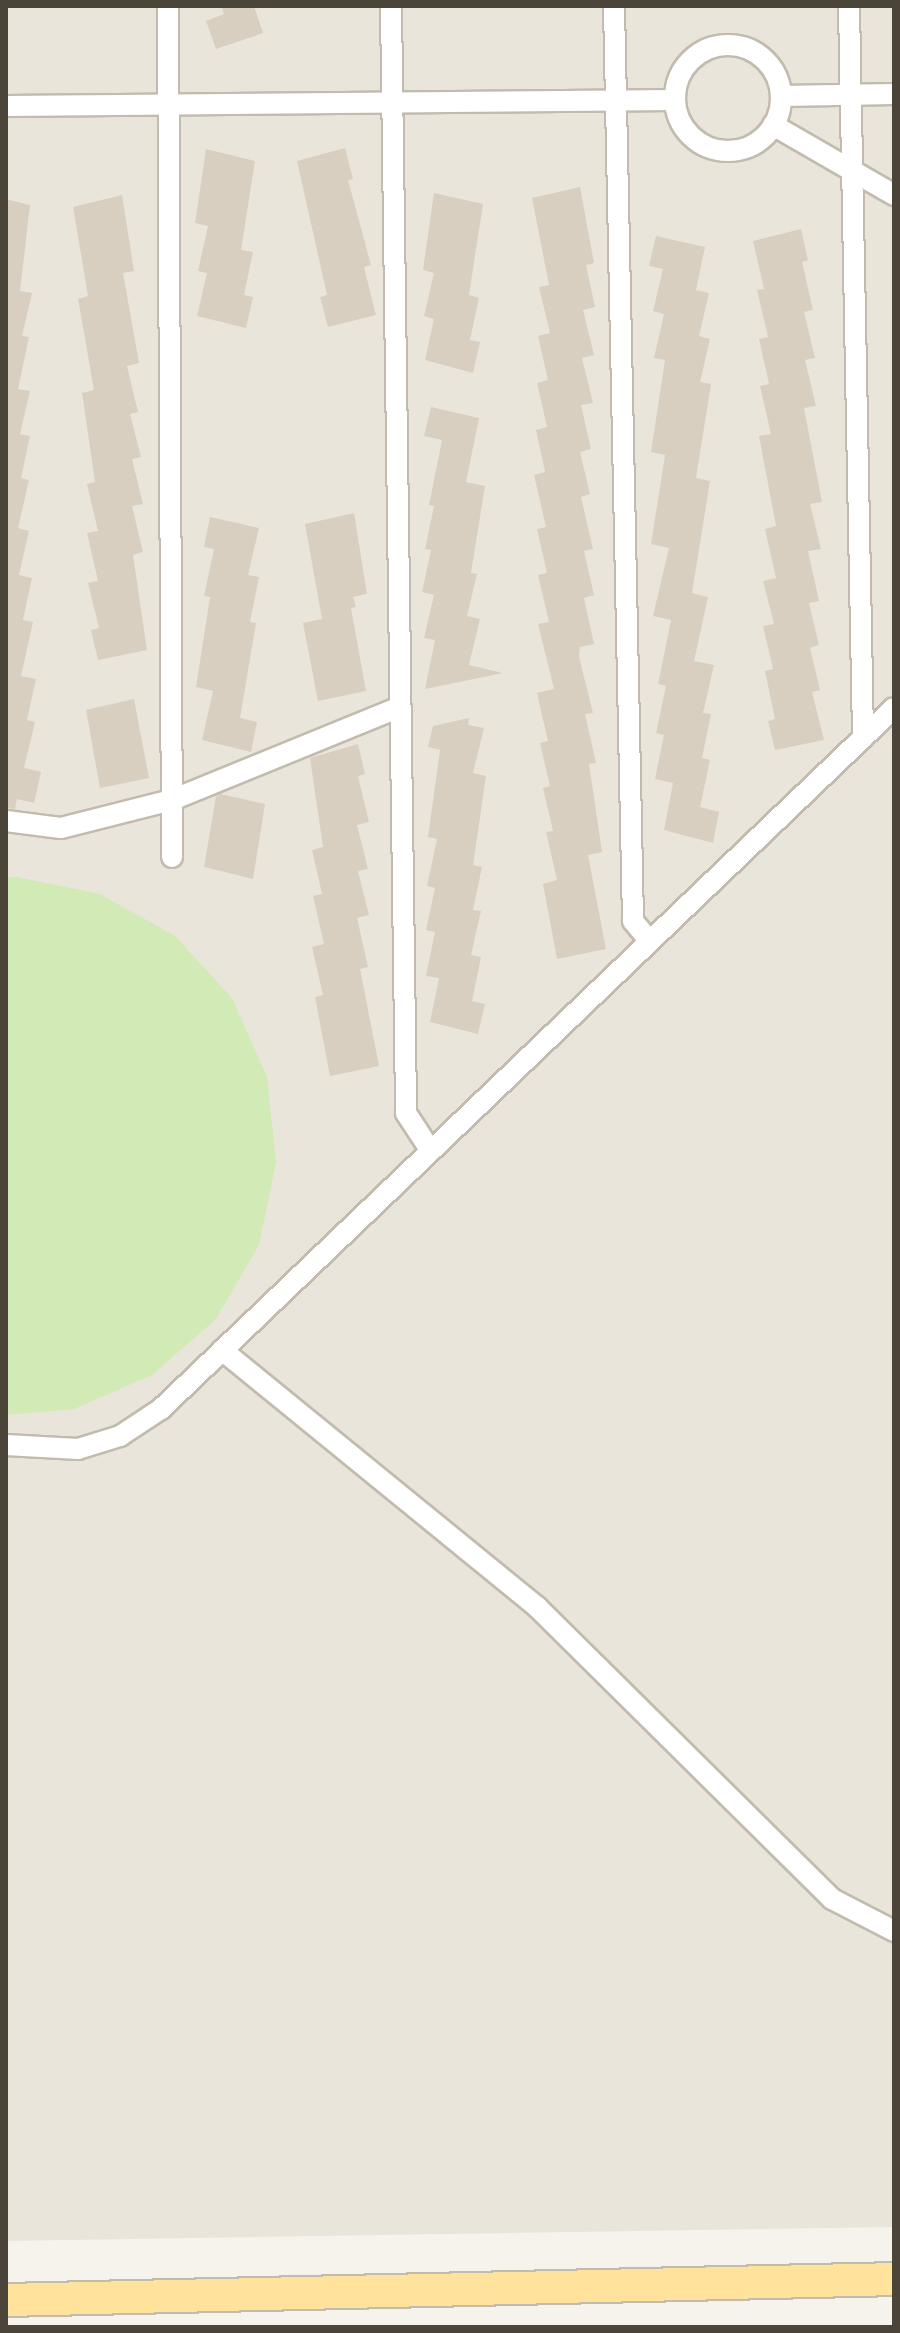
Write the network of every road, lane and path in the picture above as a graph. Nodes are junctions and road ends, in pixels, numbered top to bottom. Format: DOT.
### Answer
graph roads {
  1 [pos="168,6"];
  2 [pos="391,6"];
  3 [pos="614,6"];
  4 [pos="849,6"];
  5 [pos="894,94"];
  6 [pos="851,95"];
  7 [pos="781,96"];
  8 [pos="675,100"];
  9 [pos="615,101"];
  10 [pos="392,103"];
  11 [pos="169,104"];
  12 [pos="6,106"];
  13 [pos="773,125"];
  14 [pos="852,170"];
  15 [pos="894,195"];
  16 [pos="400,707"];
  17 [pos="894,708"];
  18 [pos="863,738"];
  19 [pos="172,800"];
  20 [pos="6,821"];
  21 [pos="172,857"];
  22 [pos="650,941"];
  23 [pos="431,1151"];
  24 [pos="222,1350"];
  25 [pos="6,1445"];
  26 [pos="894,1931"];
  27 [pos="894,2279"];
  28 [pos="6,2300"];
  1 -- 11 [label="street"];
  2 -- 10 [label="street"];
  3 -- 9 [label="street"];
  4 -- 6 [label="street"];
  5 -- 6 [label="street"];
  6 -- 7 [label="street"];
  6 -- 14 [label="street"];
  7 -- 8 [label="street"];
  7 -- 13 [label="street"];
  8 -- 9 [label="street"];
  8 -- 13 [label="street"];
  9 -- 10 [label="street"];
  9 -- 22 [label="street"];
  10 -- 11 [label="street"];
  10 -- 16 [label="street"];
  11 -- 12 [label="street"];
  11 -- 19 [label="street"];
  13 -- 14 [label="street"];
  14 -- 15 [label="street"];
  14 -- 18 [label="street"];
  16 -- 19 [label="street"];
  16 -- 23 [label="street"];
  17 -- 18 [label="street"];
  18 -- 22 [label="street"];
  19 -- 20 [label="street"];
  19 -- 21 [label="street"];
  22 -- 23 [label="street"];
  23 -- 24 [label="street"];
  24 -- 25 [label="street"];
  24 -- 26 [label="street"];
  27 -- 28 [label="main road"];
}
